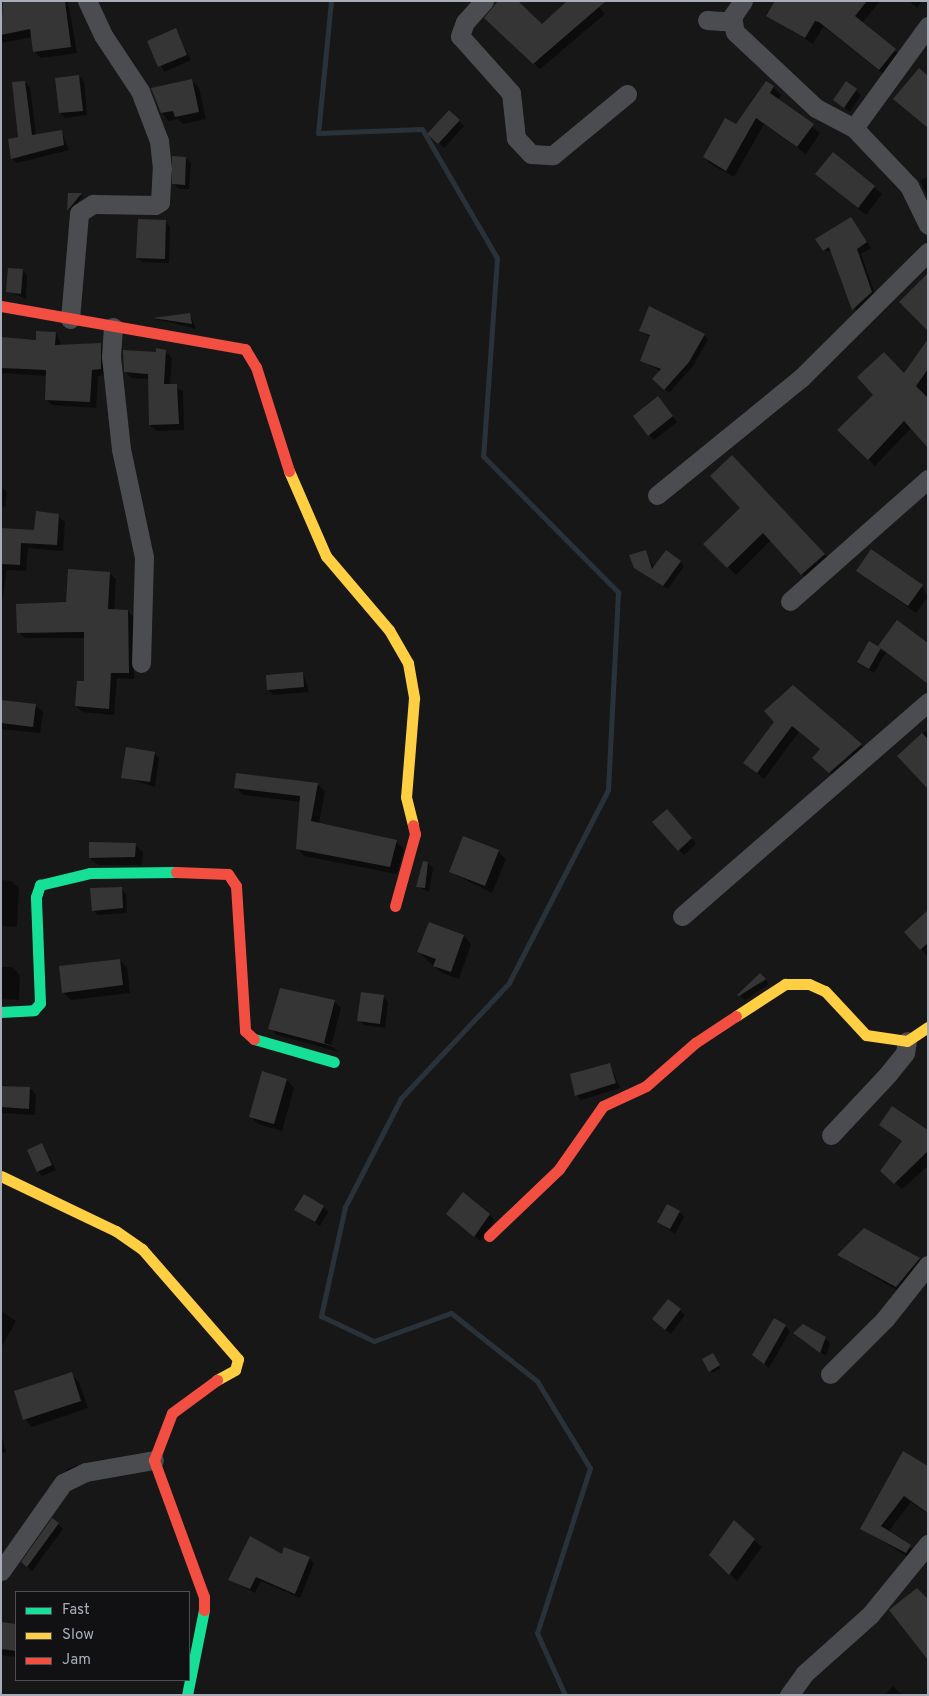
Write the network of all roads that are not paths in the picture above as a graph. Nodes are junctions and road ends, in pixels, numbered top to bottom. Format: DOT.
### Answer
graph roads {
  1 [pos="87,1"];
  2 [pos="484,1"];
  3 [pos="743,1"];
  4 [pos="707,20"];
  5 [pos="733,22"];
  6 [pos="928,26"];
  7 [pos="627,94"];
  8 [pos="854,128"];
  9 [pos="928,225"];
  10 [pos="928,252"];
  11 [pos="1,306"];
  12 [pos="70,319"];
  13 [pos="113,327"];
  14 [pos="928,478"];
  15 [pos="657,495"];
  16 [pos="790,601"];
  17 [pos="141,663"];
  18 [pos="928,702"];
  19 [pos="395,906"];
  20 [pos="682,916"];
  21 [pos="1,1012"];
  22 [pos="928,1027"];
  23 [pos="907,1041"];
  24 [pos="334,1062"];
  25 [pos="831,1135"];
  26 [pos="1,1176"];
  27 [pos="489,1236"];
  28 [pos="928,1265"];
  29 [pos="830,1374"];
  30 [pos="154,1460"];
  31 [pos="928,1544"];
  32 [pos="1,1571"];
  33 [pos="187,1695"];
  34 [pos="789,1695"];
  1 -- 12 [label="street"];
  2 -- 7 [label="street"];
  3 -- 5 [label="street"];
  4 -- 5 [label="street"];
  5 -- 8 [label="street"];
  6 -- 8 [label="street"];
  8 -- 9 [label="street"];
  10 -- 15 [label="street"];
  11 -- 12 [label="street"];
  12 -- 13 [label="street"];
  13 -- 17 [label="street"];
  13 -- 19 [label="street"];
  14 -- 16 [label="street"];
  18 -- 20 [label="street"];
  21 -- 24 [label="street"];
  22 -- 23 [label="street"];
  23 -- 25 [label="street"];
  23 -- 27 [label="street"];
  26 -- 30 [label="street"];
  28 -- 29 [label="street"];
  30 -- 32 [label="street"];
  30 -- 33 [label="street"];
  31 -- 34 [label="street"];
}
